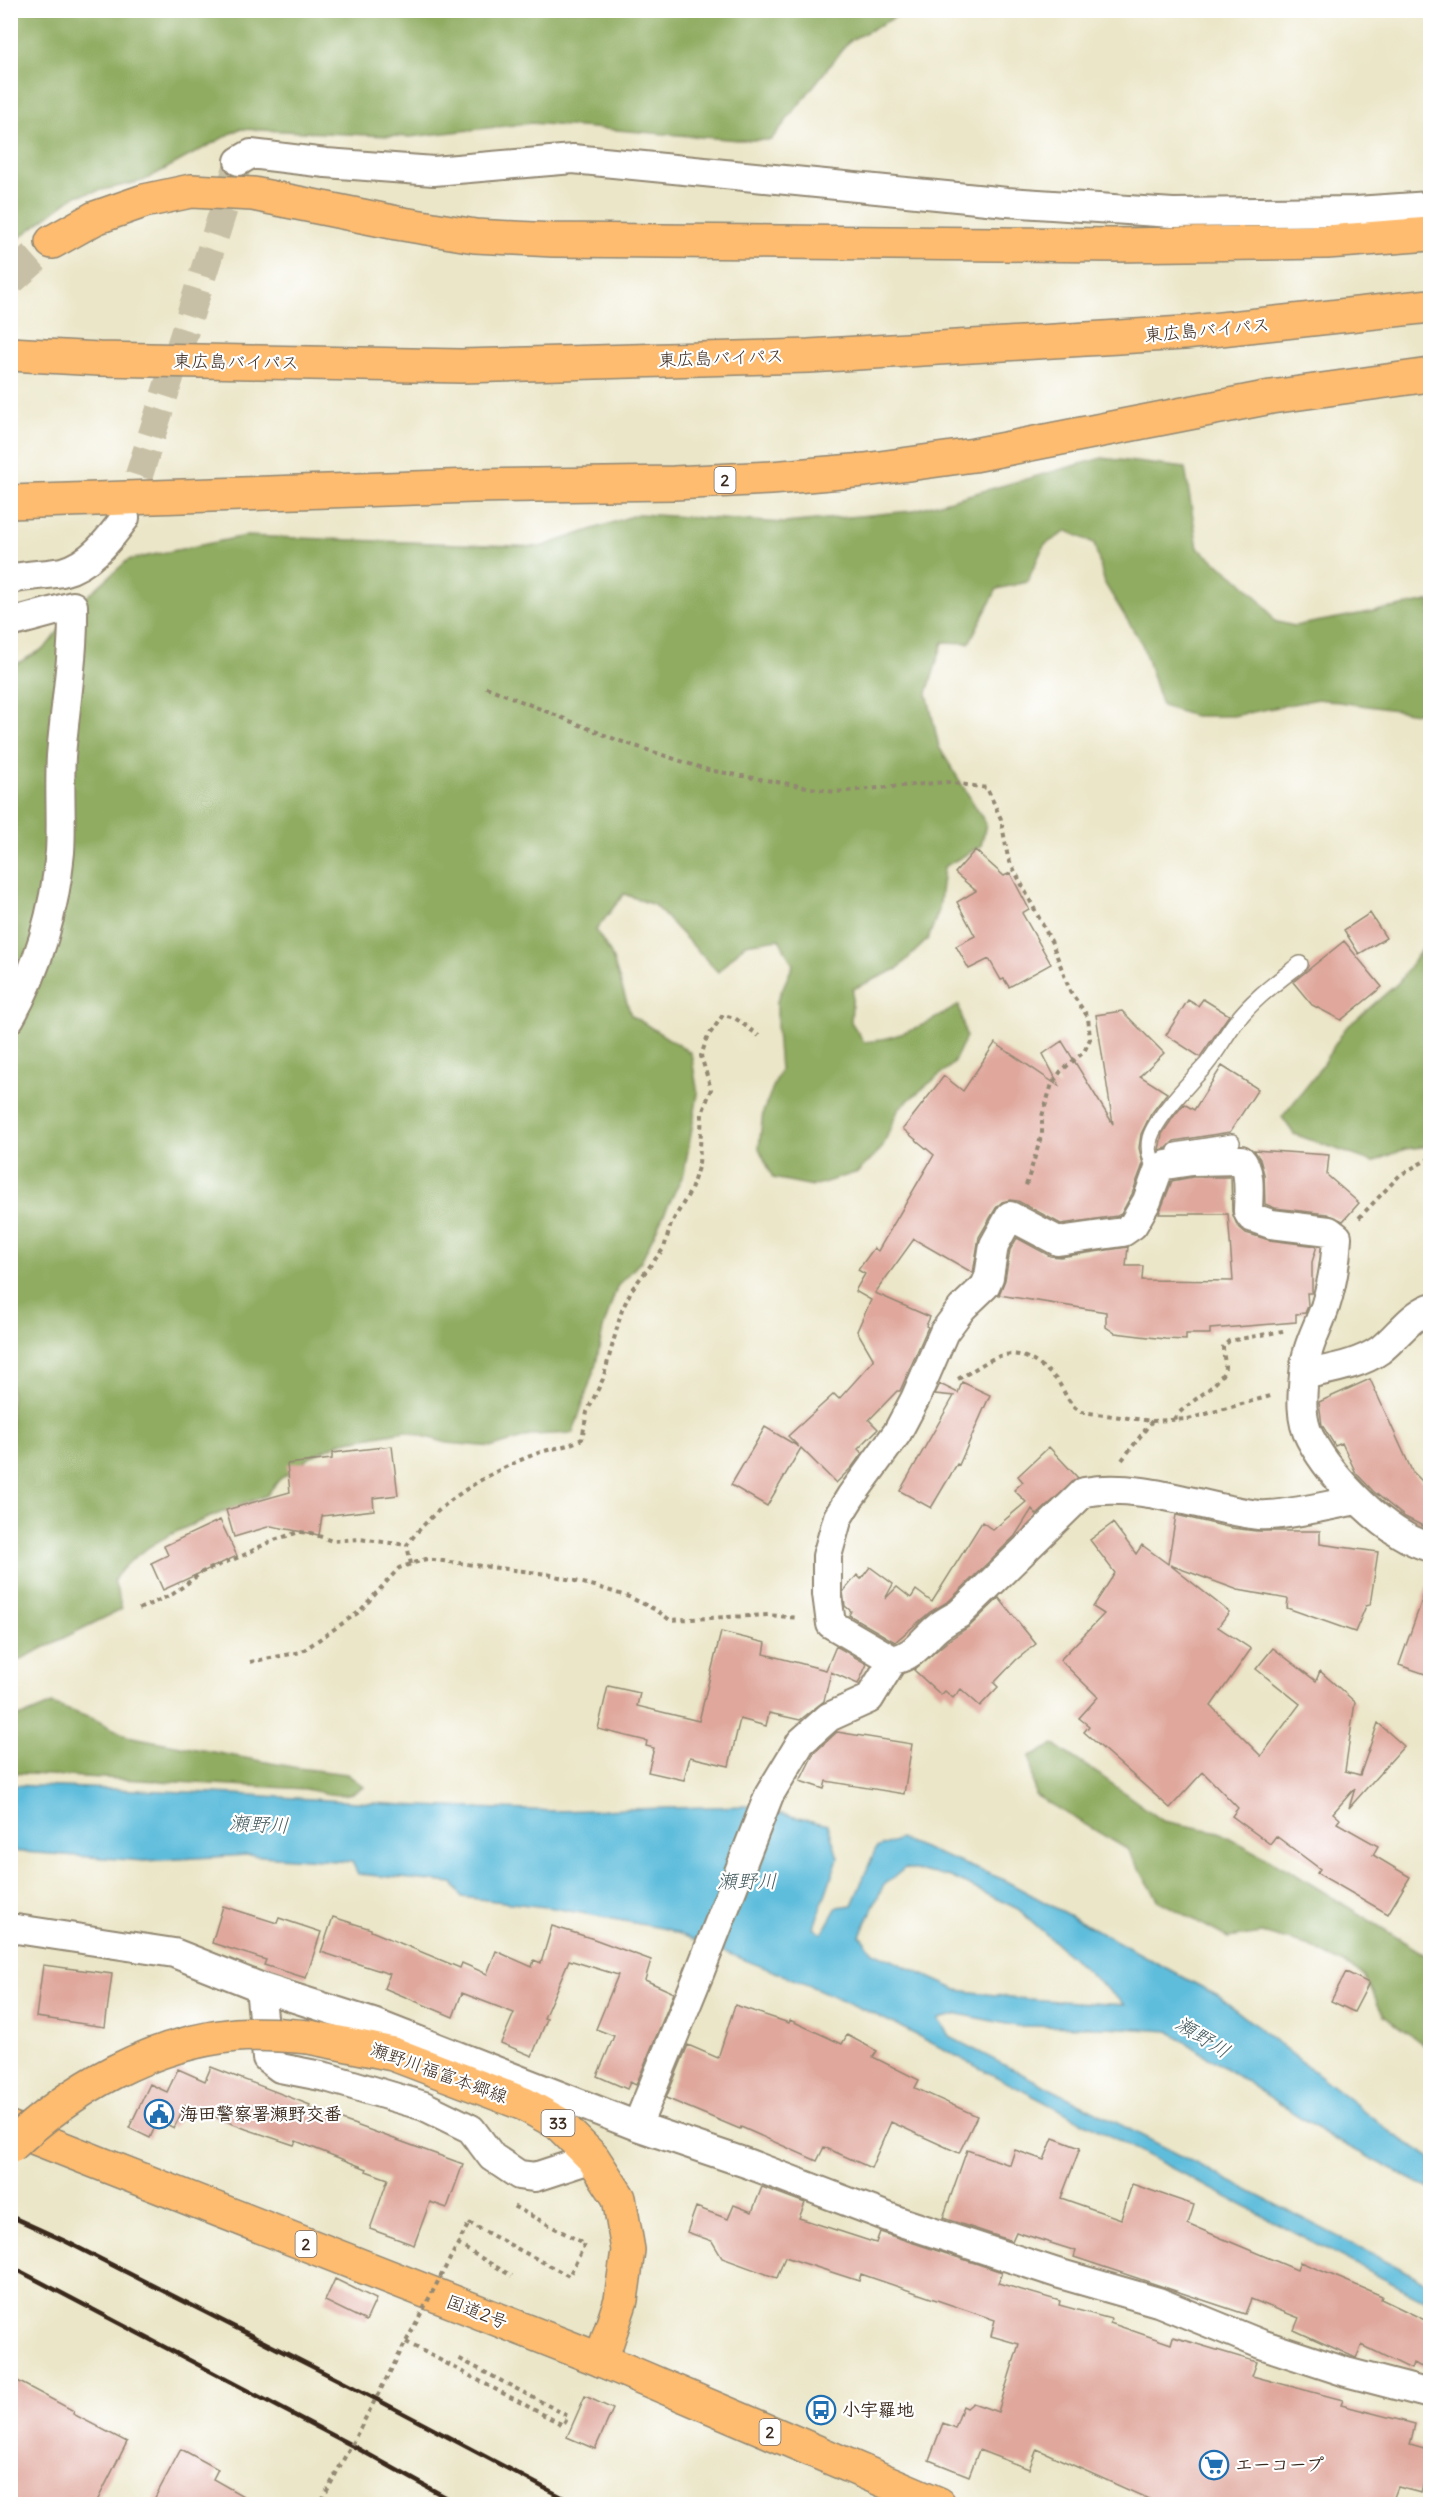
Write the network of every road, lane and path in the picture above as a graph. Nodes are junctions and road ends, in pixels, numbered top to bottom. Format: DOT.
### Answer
graph roads {
  1 [pos="239,161"];
  2 [pos="1431,206"];
  3 [pos="1431,234"];
  4 [pos="52,242"];
  5 [pos="1431,306"];
  6 [pos="10,354"];
  7 [pos="1431,375"];
  8 [pos="10,502"];
  9 [pos="125,518"];
  10 [pos="10,579"];
  11 [pos="10,623"];
  12 [pos="486,687"];
  13 [pos="1300,963"];
  14 [pos="10,1018"];
  15 [pos="759,1036"];
  16 [pos="1232,1142"];
  17 [pos="1431,1158"];
  18 [pos="1154,1167"];
  19 [pos="1010,1216"];
  20 [pos="1337,1237"];
  21 [pos="1431,1308"];
  22 [pos="1285,1330"];
  23 [pos="925,1376"];
  24 [pos="1304,1381"];
  25 [pos="1174,1420"];
  26 [pos="1152,1421"];
  27 [pos="1104,1488"];
  28 [pos="1358,1500"];
  29 [pos="407,1545"];
  30 [pos="1431,1547"];
  31 [pos="411,1564"];
  32 [pos="139,1610"];
  33 [pos="830,1618"];
  34 [pos="893,1660"];
  35 [pos="250,1662"];
  36 [pos="10,1928"];
  37 [pos="260,1987"];
  38 [pos="636,2126"];
  39 [pos="10,2128"];
  40 [pos="10,2147"];
  41 [pos="593,2158"];
  42 [pos="505,2202"];
  43 [pos="457,2244"];
  44 [pos="512,2276"];
  45 [pos="406,2342"];
  46 [pos="458,2358"];
  47 [pos="601,2360"];
  48 [pos="1431,2394"];
  49 [pos="330,2505"];
  50 [pos="939,2505"];
  1 -- 2 [label="street"];
  3 -- 4 [label="main road"];
  5 -- 6 [label="main road, 東広島バイパス"];
  7 -- 8 [label="main road, 2"];
  9 -- 10 [label="street"];
  11 -- 14 [label="street"];
  12 -- 19 [label="path"];
  13 -- 18 [label="lane"];
  15 -- 29 [label="path"];
  16 -- 18 [label="lane"];
  17 -- 20 [label="path"];
  18 -- 19 [label="street"];
  18 -- 20 [label="street"];
  19 -- 23 [label="street"];
  20 -- 24 [label="street"];
  21 -- 24 [label="street"];
  22 -- 25 [label="path"];
  23 -- 26 [label="path"];
  23 -- 33 [label="street"];
  24 -- 25 [label="path"];
  24 -- 28 [label="street"];
  25 -- 26 [label="path"];
  26 -- 27 [label="path"];
  27 -- 28 [label="street"];
  27 -- 34 [label="street"];
  28 -- 30 [label="street"];
  29 -- 31 [label="path"];
  29 -- 32 [label="path"];
  31 -- 33 [label="path"];
  31 -- 35 [label="path"];
  33 -- 34 [label="street"];
  34 -- 38 [label="street"];
  36 -- 37 [label="street"];
  37 -- 38 [label="street"];
  37 -- 41 [label="street"];
  38 -- 48 [label="street"];
  39 -- 47 [label="main road, 国道2号 / 2"];
  40 -- 41 [label="main road, 瀬野川福富本郷線 / 33, bridge"];
  41 -- 47 [label="main road, 瀬野川福富本郷線 / 33"];
  42 -- 43 [label="path, bridge"];
  43 -- 44 [label="path"];
  43 -- 45 [label="path, bridge"];
  45 -- 46 [label="path"];
  45 -- 49 [label="path, bridge"];
  47 -- 50 [label="main road, 国道2号 / 2"];
}
